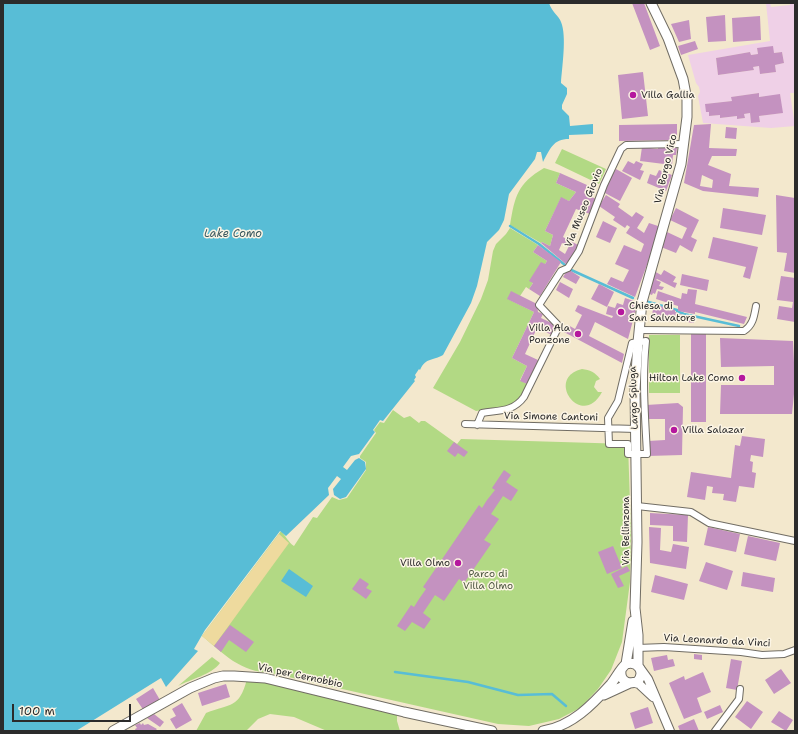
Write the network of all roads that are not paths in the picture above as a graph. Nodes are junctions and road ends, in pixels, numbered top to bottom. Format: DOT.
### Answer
graph roads {
  1 [pos="651,3"];
  2 [pos="684,144"];
  3 [pos="756,306"];
  4 [pos="639,330"];
  5 [pos="638,342"];
  6 [pos="466,424"];
  7 [pos="477,425"];
  8 [pos="608,428"];
  9 [pos="636,429"];
  10 [pos="636,454"];
  11 [pos="637,506"];
  12 [pos="795,541"];
  13 [pos="635,608"];
  14 [pos="637,648"];
  15 [pos="795,650"];
  16 [pos="624,667"];
  17 [pos="639,667"];
  18 [pos="632,683"];
  19 [pos="740,689"];
  20 [pos="599,697"];
  21 [pos="655,699"];
  22 [pos="113,731"];
  23 [pos="492,731"];
  24 [pos="543,731"];
  25 [pos="670,731"];
  26 [pos="715,731"];
  1 -- 2 [label="main road, Via Borgo Vico"];
  2 -- 4 [label="main road, Via Borgo Vico"];
  2 -- 7 [label="street, Via Museo Giovio"];
  3 -- 4 [label="street"];
  4 -- 5 [label="main road, Via Borgo Vico"];
  5 -- 8 [label="street, Largo Spluga"];
  5 -- 9 [label="main road, Largo Spluga"];
  5 -- 10 [label="street, Largo Spluga"];
  6 -- 7 [label="street, Via Simone Cantoni"];
  7 -- 8 [label="street, Via Simone Cantoni"];
  8 -- 9 [label="street, Via Simone Cantoni"];
  8 -- 10 [label="street, Largo Spluga"];
  9 -- 10 [label="main road, Largo Spluga"];
  10 -- 11 [label="main road, Via Bellinzona"];
  11 -- 12 [label="street"];
  11 -- 13 [label="main road, Via Bellinzona"];
  13 -- 14 [label="main road, Via Bellinzona"];
  13 -- 16 [label="main road, Via Bellinzona"];
  14 -- 15 [label="street, Via Leonardo da Vinci"];
  14 -- 17 [label="main road, Via Bellinzona"];
  16 -- 17 [label="main road"];
  16 -- 18 [label="main road"];
  16 -- 20 [label="main road"];
  17 -- 18 [label="main road"];
  17 -- 21 [label="street, Via Bellinzona"];
  18 -- 20 [label="main road"];
  18 -- 21 [label="street, Via Bellinzona"];
  19 -- 26 [label="street"];
  20 -- 24 [label="main road"];
  21 -- 25 [label="street, Via Bellinzona"];
  22 -- 23 [label="main road, Via per Cernobbio"];
}
